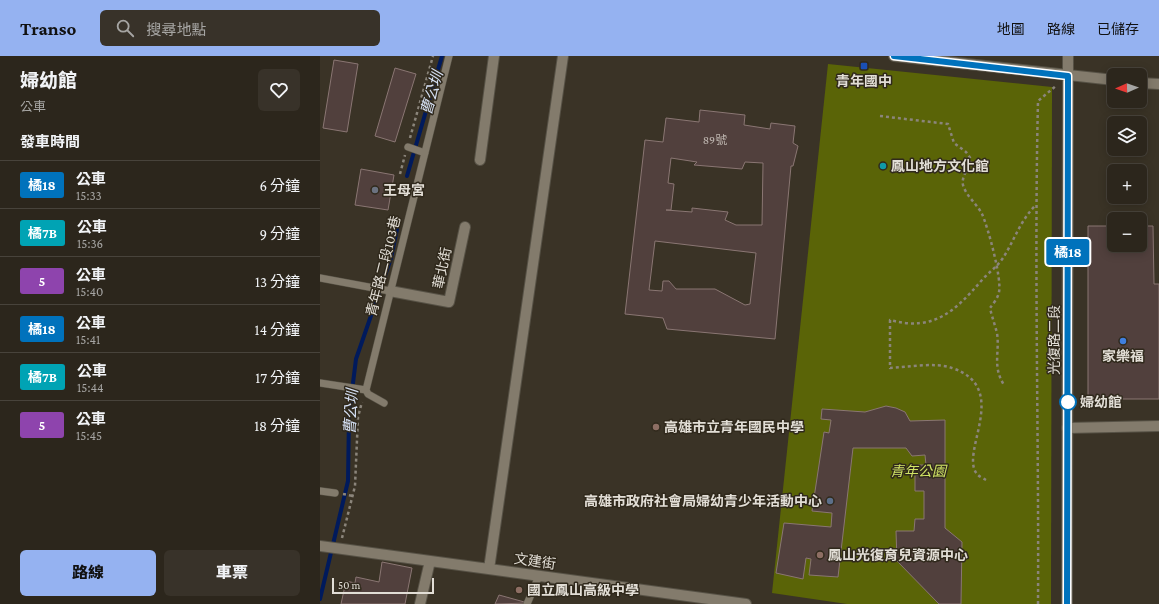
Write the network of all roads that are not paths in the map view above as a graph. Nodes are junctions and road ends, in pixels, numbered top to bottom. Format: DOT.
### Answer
graph roads {
  1 [pos="449,56"];
  2 [pos="494,56"];
  3 [pos="563,56"];
  4 [pos="894,56"];
  5 [pos="1068,56"];
  6 [pos="1068,76"];
  7 [pos="1107,79"];
  8 [pos="1147,83"];
  9 [pos="1159,84"];
  10 [pos="408,147"];
  11 [pos="424,153"];
  12 [pos="480,160"];
  13 [pos="465,227"];
  14 [pos="320,278"];
  15 [pos="388,291"];
  16 [pos="320,383"];
  17 [pos="362,389"];
  18 [pos="384,403"];
  19 [pos="1159,426"];
  20 [pos="1068,428"];
  21 [pos="320,491"];
  22 [pos="335,493"];
  23 [pos="323,546"];
  24 [pos="430,561"];
  25 [pos="489,569"];
  26 [pos="539,576"];
  27 [pos="420,604"];
  28 [pos="528,604"];
  29 [pos="746,604"];
  30 [pos="1067,604"];
  1 -- 11 [label="lane, 青年路二段103巷"];
  2 -- 12 [label="street"];
  3 -- 25 [label="street"];
  4 -- 6 [label="street"];
  5 -- 6 [label="street, 光復路二段"];
  6 -- 7 [label="street"];
  6 -- 20 [label="street, 光復路二段"];
  8 -- 9 [label="street"];
  10 -- 11 [label="lane"];
  11 -- 15 [label="lane, 青年路二段103巷"];
  13 -- 15 [label="street, 華北街"];
  14 -- 15 [label="lane"];
  15 -- 17 [label="lane, 青年路二段103巷"];
  16 -- 17 [label="lane"];
  17 -- 18 [label="lane"];
  19 -- 20 [label="street"];
  20 -- 30 [label="street, 光復路二段"];
  21 -- 22 [label="lane"];
  23 -- 24 [label="street, 文建街"];
  24 -- 25 [label="street, 文建街"];
  24 -- 27 [label="street"];
  25 -- 26 [label="street, 文建街"];
  26 -- 28 [label="lane"];
  26 -- 29 [label="street, 文建街"];
}
